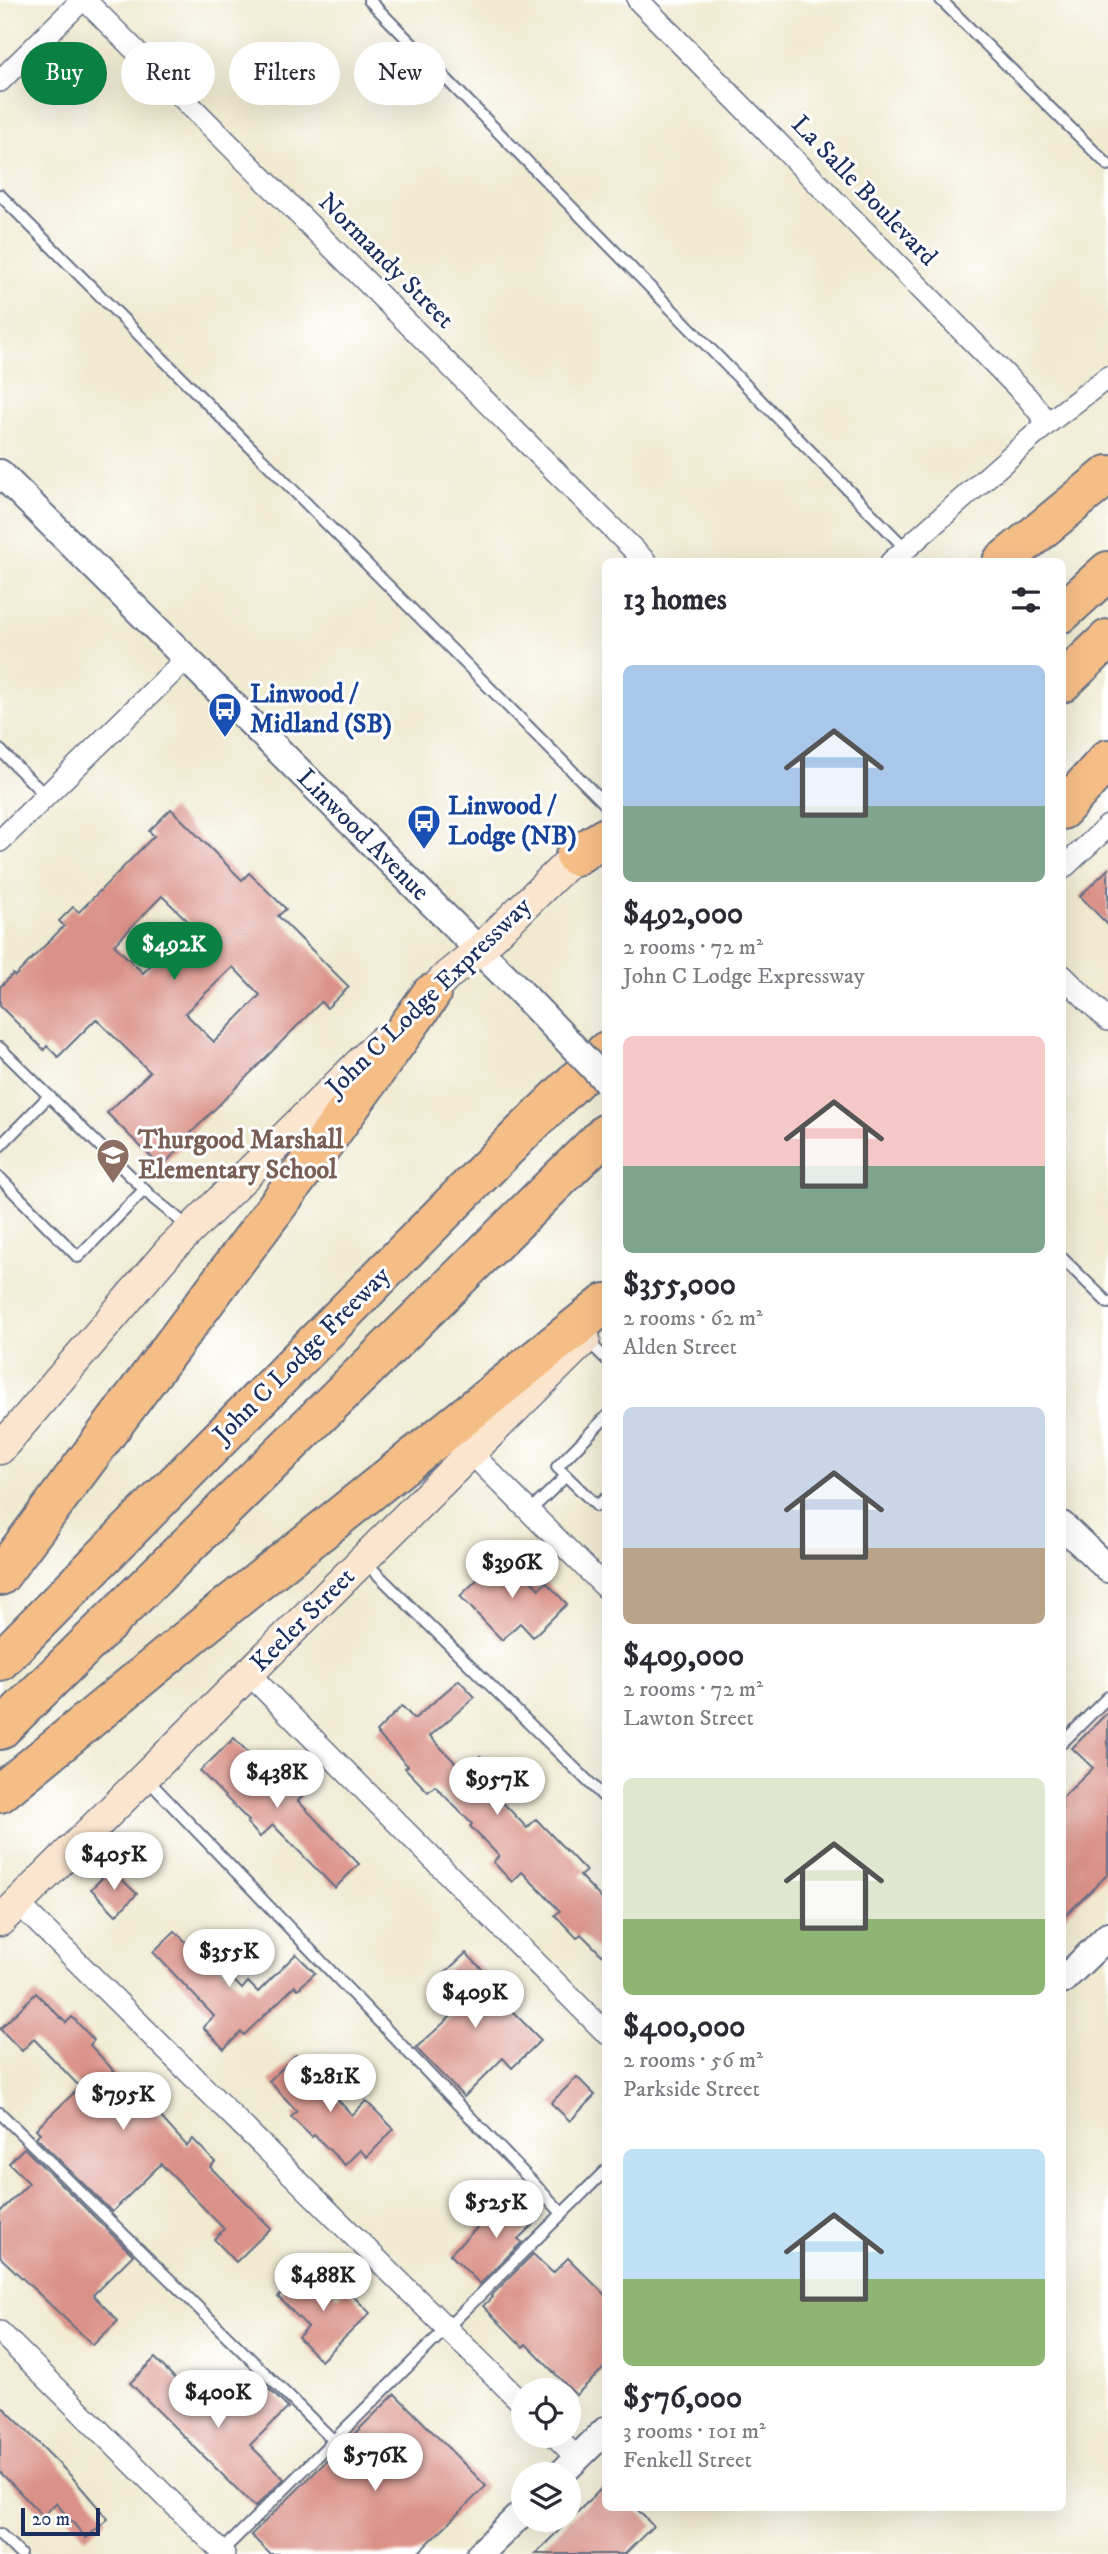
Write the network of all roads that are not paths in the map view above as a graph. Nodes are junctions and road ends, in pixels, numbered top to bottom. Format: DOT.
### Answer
graph roads {
  1 [pos="83,0"];
  2 [pos="369,0"];
  3 [pos="638,0"];
  4 [pos="941,0"];
  5 [pos="0,80"];
  6 [pos="1108,165"];
  7 [pos="0,195"];
  8 [pos="1108,377"];
  9 [pos="1048,423"];
  10 [pos="0,473"];
  11 [pos="1108,475"];
  12 [pos="899,555"];
  13 [pos="642,558"];
  14 [pos="1007,558"];
  15 [pos="1108,571"];
  16 [pos="1066,610"];
  17 [pos="1108,639"];
  18 [pos="186,659"];
  19 [pos="1066,679"];
  20 [pos="0,750"];
  21 [pos="1108,759"];
  22 [pos="46,796"];
  23 [pos="602,801"];
  24 [pos="1066,806"];
  25 [pos="1108,826"];
  26 [pos="602,832"];
  27 [pos="0,841"];
  28 [pos="590,847"];
  29 [pos="1066,865"];
  30 [pos="480,950"];
  31 [pos="1066,979"];
  32 [pos="431,994"];
  33 [pos="1108,1020"];
  34 [pos="0,1048"];
  35 [pos="602,1055"];
  36 [pos="602,1077"];
  37 [pos="49,1096"];
  38 [pos="602,1137"];
  39 [pos="0,1146"];
  40 [pos="0,1178"];
  41 [pos="144,1190"];
  42 [pos="191,1229"];
  43 [pos="1066,1262"];
  44 [pos="1108,1303"];
  45 [pos="602,1306"];
  46 [pos="599,1339"];
  47 [pos="602,1421"];
  48 [pos="0,1449"];
  49 [pos="471,1453"];
  50 [pos="566,1476"];
  51 [pos="602,1501"];
  52 [pos="529,1512"];
  53 [pos="1066,1529"];
  54 [pos="363,1560"];
  55 [pos="1108,1569"];
  56 [pos="0,1576"];
  57 [pos="602,1584"];
  58 [pos="0,1661"];
  59 [pos="248,1674"];
  60 [pos="1108,1697"];
  61 [pos="0,1730"];
  62 [pos="1066,1739"];
  63 [pos="145,1777"];
  64 [pos="0,1793"];
  65 [pos="602,1795"];
  66 [pos="9,1912"];
  67 [pos="1108,1936"];
  68 [pos="1066,1977"];
  69 [pos="602,2029"];
  70 [pos="0,2113"];
  71 [pos="602,2174"];
  72 [pos="561,2212"];
  73 [pos="447,2328"];
  74 [pos="0,2332"];
  75 [pos="511,2392"];
  76 [pos="602,2434"];
  77 [pos="333,2440"];
  78 [pos="573,2462"];
  79 [pos="511,2524"];
  80 [pos="0,2534"];
  81 [pos="222,2553"];
  82 [pos="20,2554"];
  83 [pos="480,2554"];
  1 -- 5 [label="street"];
  1 -- 13 [label="street, Normandy Street"];
  2 -- 12 [label="lane"];
  3 -- 9 [label="street, La Salle Boulevard"];
  4 -- 6 [label="lane"];
  7 -- 23 [label="lane"];
  8 -- 9 [label="street"];
  9 -- 12 [label="street"];
  10 -- 18 [label="street, Linwood Avenue"];
  11 -- 14 [label="highway"];
  15 -- 16 [label="highway"];
  17 -- 19 [label="highway"];
  18 -- 22 [label="street"];
  18 -- 30 [label="street, Linwood Avenue"];
  20 -- 22 [label="lane"];
  21 -- 24 [label="highway"];
  22 -- 27 [label="street"];
  25 -- 29 [label="street"];
  26 -- 28 [label="street, John C Lodge Expressway"];
  28 -- 30 [label="main road, John C Lodge Expressway"];
  30 -- 32 [label="main road, John C Lodge Expressway"];
  30 -- 36 [label="street, Linwood Avenue, bridge"];
  31 -- 33 [label="street"];
  32 -- 42 [label="main road, John C Lodge Expressway"];
  32 -- 56 [label="highway"];
  34 -- 37 [label="lane"];
  35 -- 58 [label="highway, John C Lodge Freeway"];
  37 -- 39 [label="lane"];
  37 -- 41 [label="lane"];
  38 -- 61 [label="highway, John C Lodge Freeway"];
  40 -- 41 [label="lane"];
  41 -- 42 [label="lane"];
  42 -- 48 [label="main road, John C Lodge Expressway"];
  43 -- 44 [label="lane"];
  45 -- 64 [label="highway"];
  46 -- 49 [label="main road, Keeler Street"];
  47 -- 50 [label="lane"];
  49 -- 52 [label="street"];
  49 -- 54 [label="main road, Keeler Street"];
  50 -- 51 [label="lane"];
  50 -- 52 [label="lane"];
  52 -- 57 [label="street"];
  53 -- 55 [label="street"];
  54 -- 59 [label="main road, Keeler Street"];
  54 -- 65 [label="lane"];
  59 -- 63 [label="main road, Keeler Street"];
  59 -- 69 [label="street"];
  60 -- 62 [label="lane"];
  63 -- 66 [label="main road, Keeler Street"];
  63 -- 72 [label="lane"];
  66 -- 73 [label="street"];
  67 -- 68 [label="street"];
  70 -- 77 [label="lane"];
  71 -- 72 [label="lane"];
  72 -- 73 [label="lane"];
  73 -- 75 [label="street"];
  73 -- 77 [label="lane"];
  74 -- 81 [label="street"];
  76 -- 78 [label="street"];
  77 -- 81 [label="lane"];
  79 -- 83 [label="street"];
  80 -- 82 [label="lane"];
}
